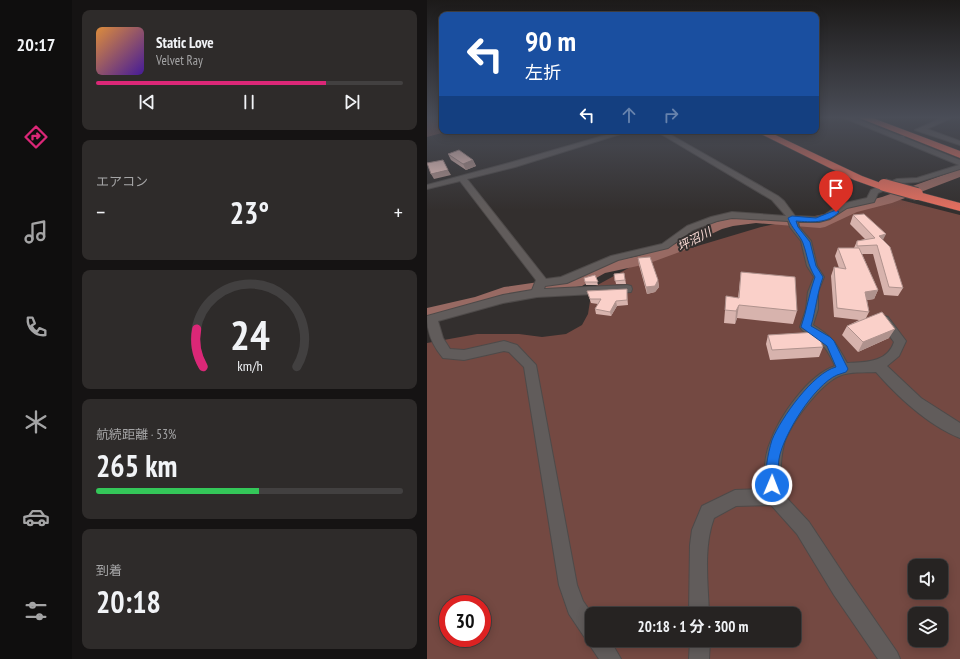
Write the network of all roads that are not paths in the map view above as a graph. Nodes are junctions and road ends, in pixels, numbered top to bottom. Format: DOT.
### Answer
graph roads {
  1 [pos="568,148"];
  2 [pos="688,148"];
  3 [pos="795,148"];
  4 [pos="800,148"];
  5 [pos="925,148"];
  6 [pos="941,148"];
  7 [pos="960,155"];
  8 [pos="960,162"];
  9 [pos="960,167"];
  10 [pos="462,178"];
  11 [pos="883,186"];
  12 [pos="427,187"];
  13 [pos="960,206"];
  14 [pos="793,221"];
  15 [pos="539,288"];
  16 [pos="627,289"];
  17 [pos="882,318"];
  18 [pos="430,319"];
  19 [pos="879,366"];
  20 [pos="843,369"];
  21 [pos="960,431"];
  22 [pos="774,497"];
  23 [pos="699,607"];
  24 [pos="585,620"];
  25 [pos="603,647"];
  26 [pos="700,647"];
  27 [pos="611,659"];
  28 [pos="699,659"];
  29 [pos="890,659"];
  1 -- 10 [label="street"];
  2 -- 14 [label="street"];
  3 -- 11 [label="highway"];
  4 -- 11 [label="highway"];
  5 -- 8 [label="street"];
  6 -- 7 [label="highway"];
  9 -- 14 [label="street"];
  10 -- 12 [label="street"];
  10 -- 15 [label="street"];
  11 -- 13 [label="highway, bridge"];
  14 -- 15 [label="street"];
  14 -- 20 [label="street"];
  15 -- 16 [label="street"];
  15 -- 18 [label="street"];
  17 -- 19 [label="street"];
  18 -- 24 [label="street"];
  19 -- 20 [label="street"];
  19 -- 21 [label="street"];
  20 -- 22 [label="street"];
  22 -- 23 [label="street"];
  22 -- 29 [label="street"];
  25 -- 27 [label="street"];
  26 -- 28 [label="street"];
}
